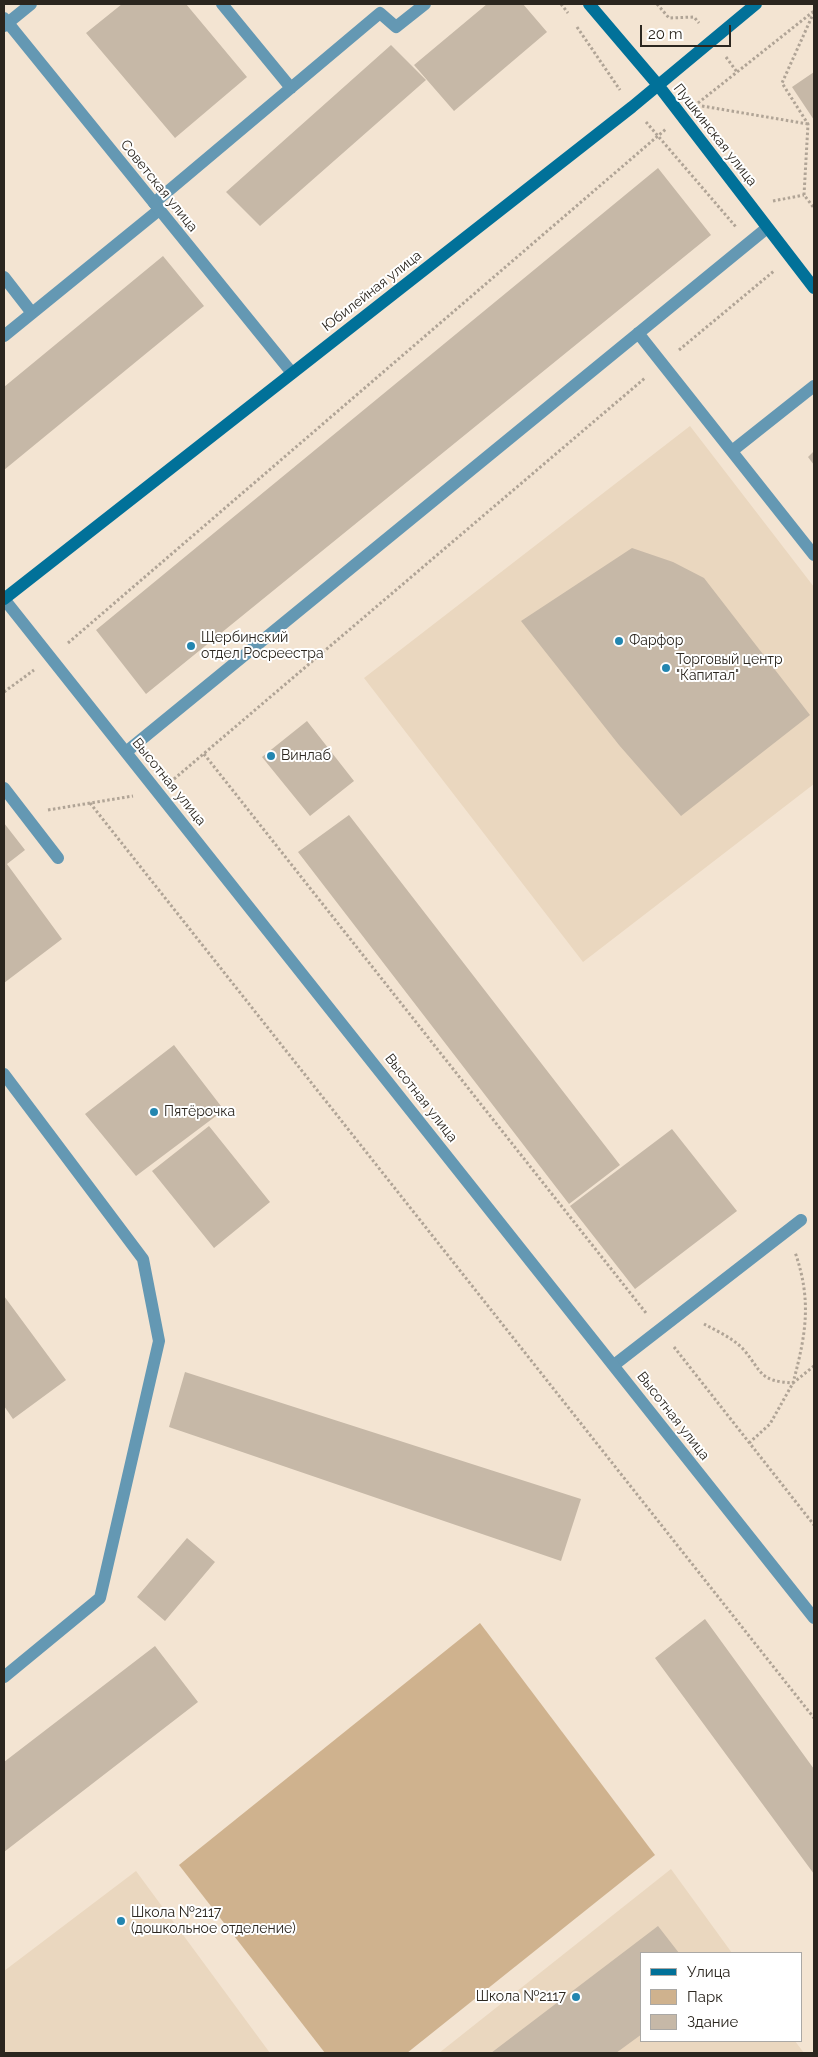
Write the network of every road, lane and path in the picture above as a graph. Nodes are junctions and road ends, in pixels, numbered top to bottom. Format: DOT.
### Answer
graph roads {
  1 [pos="31,4"];
  2 [pos="222,4"];
  3 [pos="425,4"];
  4 [pos="561,4"];
  5 [pos="589,4"];
  6 [pos="656,4"];
  7 [pos="756,4"];
  8 [pos="376,8"];
  9 [pos="814,11"];
  10 [pos="694,17"];
  11 [pos="5,22"];
  12 [pos="605,68"];
  13 [pos="658,85"];
  14 [pos="290,88"];
  15 [pos="695,105"];
  16 [pos="701,112"];
  17 [pos="640,116"];
  18 [pos="681,116"];
  19 [pos="808,124"];
  20 [pos="658,136"];
  21 [pos="804,195"];
  22 [pos="773,201"];
  23 [pos="156,206"];
  24 [pos="814,208"];
  25 [pos="768,228"];
  26 [pos="749,242"];
  27 [pos="791,258"];
  28 [pos="773,272"];
  29 [pos="4,277"];
  30 [pos="814,288"];
  31 [pos="32,312"];
  32 [pos="638,333"];
  33 [pos="4,336"];
  34 [pos="662,364"];
  35 [pos="292,373"];
  36 [pos="814,386"];
  37 [pos="732,452"];
  38 [pos="814,555"];
  39 [pos="4,599"];
  40 [pos="70,642"];
  41 [pos="51,658"];
  42 [pos="4,692"];
  43 [pos="126,752"];
  44 [pos="204,754"];
  45 [pos="4,788"];
  46 [pos="158,792"];
  47 [pos="90,803"];
  48 [pos="23,814"];
  49 [pos="58,858"];
  50 [pos="4,1074"];
  51 [pos="801,1220"];
  52 [pos="789,1229"];
  53 [pos="681,1313"];
  54 [pos="660,1330"];
  55 [pos="614,1365"];
  56 [pos="814,1366"];
  57 [pos="793,1383"];
  58 [pos="750,1443"];
  59 [pos="814,1525"];
  60 [pos="814,1618"];
  61 [pos="4,1677"];
  62 [pos="814,1718"];
  1 -- 11 [label="street"];
  2 -- 14 [label="street"];
  3 -- 8 [label="street"];
  4 -- 12 [label="path"];
  5 -- 13 [label="street, Пушкинская улица"];
  6 -- 10 [label="path"];
  7 -- 13 [label="street, Юбилейная улица"];
  8 -- 14 [label="street"];
  9 -- 15 [label="path"];
  9 -- 19 [label="path"];
  11 -- 23 [label="street, Советская улица"];
  13 -- 18 [label="street, Пушкинская улица"];
  13 -- 35 [label="street, Юбилейная улица"];
  14 -- 23 [label="street"];
  15 -- 16 [label="path"];
  15 -- 19 [label="path"];
  17 -- 20 [label="path"];
  18 -- 20 [label="path"];
  18 -- 25 [label="street, Пушкинская улица"];
  19 -- 21 [label="path"];
  20 -- 26 [label="path"];
  20 -- 40 [label="path"];
  21 -- 22 [label="path"];
  21 -- 24 [label="path"];
  23 -- 31 [label="street"];
  23 -- 35 [label="street, Советская улица"];
  25 -- 26 [label="street"];
  25 -- 27 [label="street, Пушкинская улица"];
  26 -- 28 [label="path"];
  26 -- 32 [label="street"];
  27 -- 28 [label="path"];
  27 -- 30 [label="street, Пушкинская улица"];
  28 -- 34 [label="path"];
  29 -- 31 [label="street"];
  31 -- 33 [label="street"];
  32 -- 34 [label="street"];
  32 -- 43 [label="street"];
  34 -- 37 [label="street"];
  34 -- 44 [label="path"];
  35 -- 39 [label="street, Юбилейная улица"];
  36 -- 37 [label="street"];
  37 -- 38 [label="street"];
  39 -- 41 [label="street, Высотная улица"];
  41 -- 42 [label="path"];
  41 -- 43 [label="street, Высотная улица"];
  43 -- 46 [label="street, Высотная улица"];
  44 -- 46 [label="path"];
  44 -- 54 [label="path"];
  45 -- 48 [label="street"];
  46 -- 47 [label="path"];
  46 -- 55 [label="street, Высотная улица"];
  47 -- 48 [label="path"];
  47 -- 62 [label="path"];
  48 -- 49 [label="street"];
  50 -- 61 [label="street"];
  51 -- 52 [label="street"];
  52 -- 53 [label="street"];
  52 -- 57 [label="path"];
  53 -- 54 [label="street"];
  53 -- 57 [label="path"];
  54 -- 55 [label="street"];
  54 -- 58 [label="path"];
  55 -- 60 [label="street, Высотная улица"];
  56 -- 57 [label="path"];
  57 -- 58 [label="path"];
  58 -- 59 [label="path"];
}
